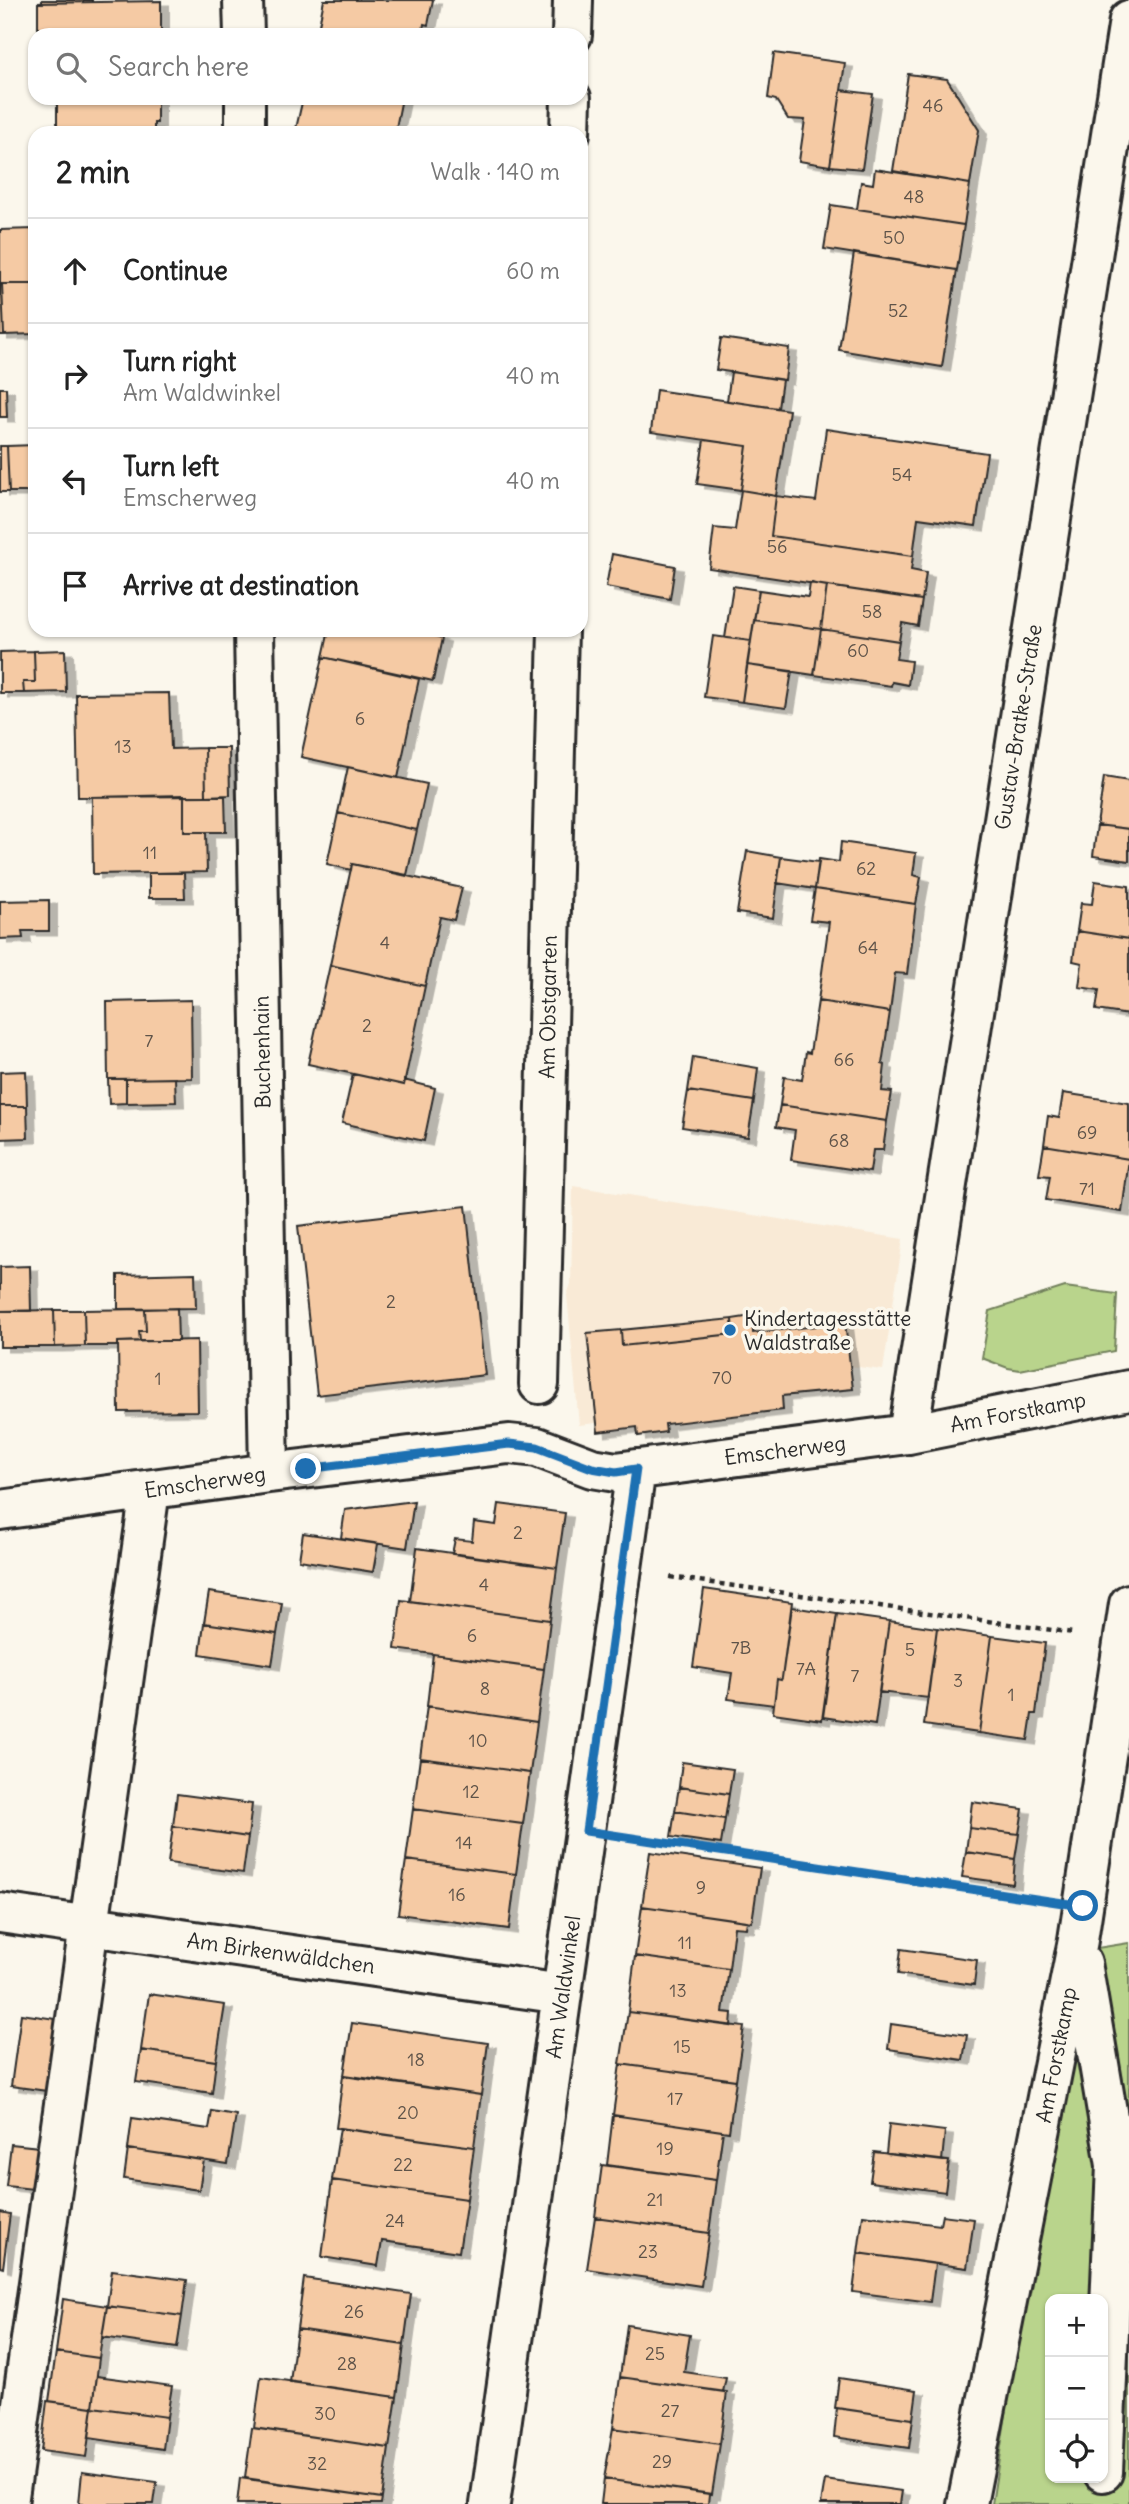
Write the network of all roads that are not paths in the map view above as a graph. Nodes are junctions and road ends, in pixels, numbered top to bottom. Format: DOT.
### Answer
graph roads {
  1 [pos="243,0"];
  2 [pos="573,0"];
  3 [pos="1129,20"];
  4 [pos="244,28"];
  5 [pos="572,28"];
  6 [pos="245,105"];
  7 [pos="570,105"];
  8 [pos="245,126"];
  9 [pos="570,126"];
  10 [pos="254,637"];
  11 [pos="558,637"];
  12 [pos="539,1384"];
  13 [pos="1129,1390"];
  14 [pos="908,1434"];
  15 [pos="636,1469"];
  16 [pos="269,1473"];
  17 [pos="150,1490"];
  18 [pos="0,1510"];
  19 [pos="1126,1622"];
  20 [pos="0,1913"];
  21 [pos="1081,1923"];
  22 [pos="90,1925"];
  23 [pos="562,1994"];
  24 [pos="1105,2420"];
  25 [pos="1102,2483"];
  26 [pos="8,2504"];
  27 [pos="490,2504"];
  28 [pos="967,2504"];
  29 [pos="1101,2504"];
  1 -- 4 [label="street"];
  2 -- 5 [label="street"];
  3 -- 14 [label="street, Gustav-Bratke-Straße"];
  6 -- 8 [label="street"];
  7 -- 9 [label="street"];
  10 -- 16 [label="street, Buchenhain"];
  11 -- 12 [label="street, Am Obstgarten"];
  13 -- 14 [label="street, Am Forstkamp"];
  14 -- 15 [label="street, Emscherweg"];
  15 -- 16 [label="street, Emscherweg"];
  15 -- 23 [label="street, Am Waldwinkel"];
  16 -- 17 [label="street, Emscherweg"];
  17 -- 18 [label="street, Emscherweg"];
  17 -- 22 [label="street"];
  19 -- 21 [label="street, Am Forstkamp"];
  20 -- 22 [label="street, Am Birkenwäldchen"];
  21 -- 24 [label="street"];
  21 -- 28 [label="street, Am Forstkamp"];
  22 -- 23 [label="street, Am Birkenwäldchen"];
  22 -- 26 [label="street"];
  23 -- 27 [label="street, Am Waldwinkel"];
  25 -- 29 [label="street"];
}
